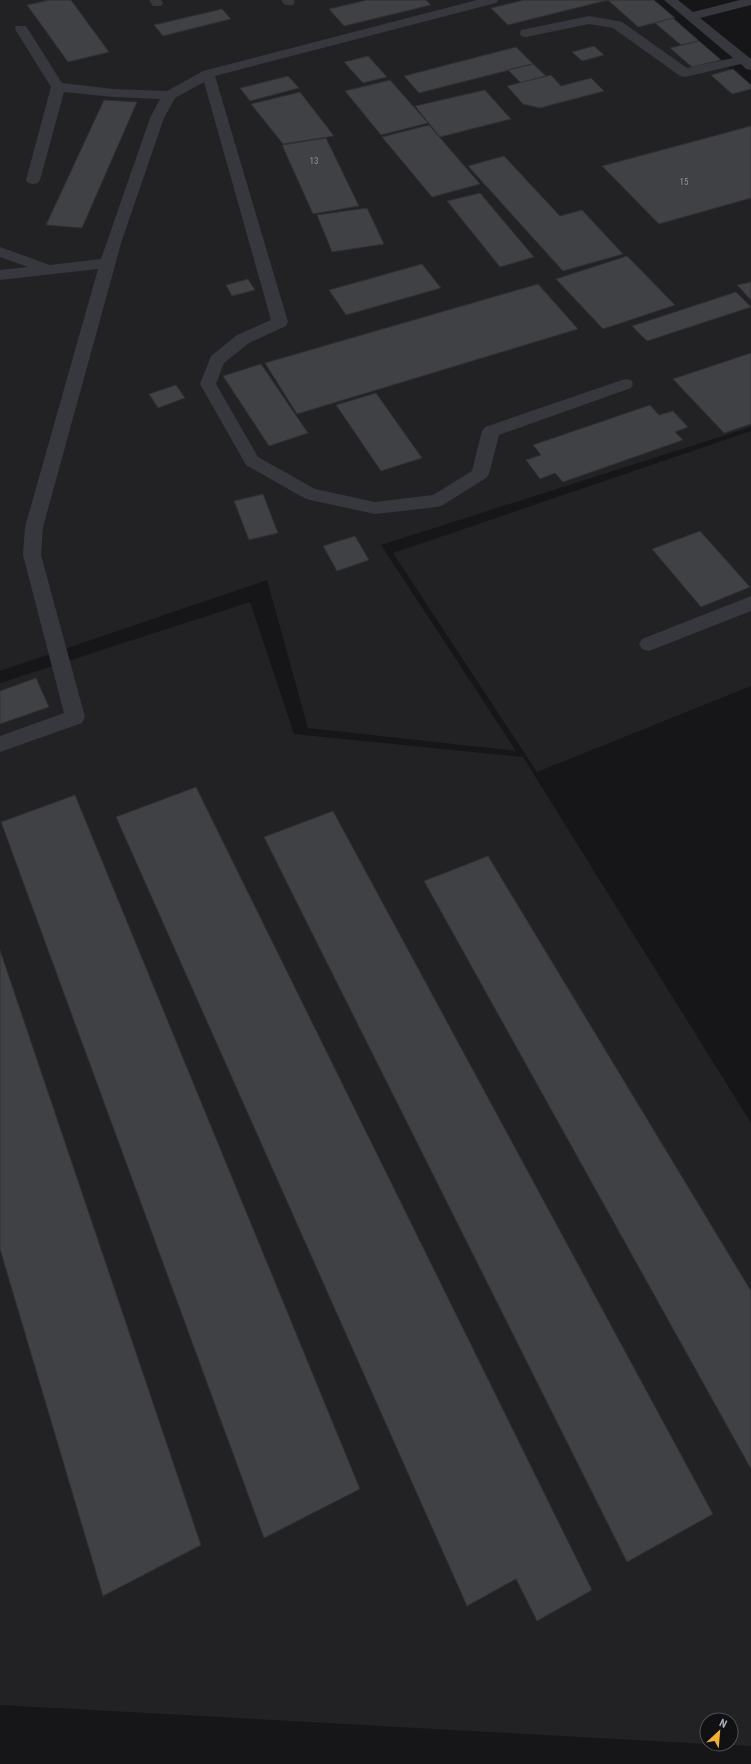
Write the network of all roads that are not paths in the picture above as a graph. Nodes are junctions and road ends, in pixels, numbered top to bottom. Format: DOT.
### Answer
graph roads {
  1 [pos="492,0"];
  2 [pos="670,0"];
  3 [pos="751,1"];
  4 [pos="690,17"];
  5 [pos="21,29"];
  6 [pos="526,33"];
  7 [pos="747,63"];
  8 [pos="208,74"];
  9 [pos="58,87"];
  10 [pos="169,95"];
  11 [pos="33,180"];
  12 [pos="0,252"];
  13 [pos="108,263"];
  14 [pos="50,270"];
  15 [pos="0,275"];
  16 [pos="625,384"];
  17 [pos="751,603"];
  18 [pos="649,644"];
  19 [pos="0,744"];
  1 -- 8 [label="street"];
  2 -- 4 [label="street"];
  3 -- 4 [label="street"];
  4 -- 7 [label="street"];
  5 -- 9 [label="street"];
  6 -- 7 [label="street"];
  8 -- 10 [label="street"];
  8 -- 16 [label="street"];
  9 -- 10 [label="street"];
  9 -- 11 [label="street"];
  10 -- 13 [label="street"];
  12 -- 14 [label="street"];
  13 -- 14 [label="street"];
  13 -- 19 [label="street"];
  14 -- 15 [label="street"];
  17 -- 18 [label="street"];
}
